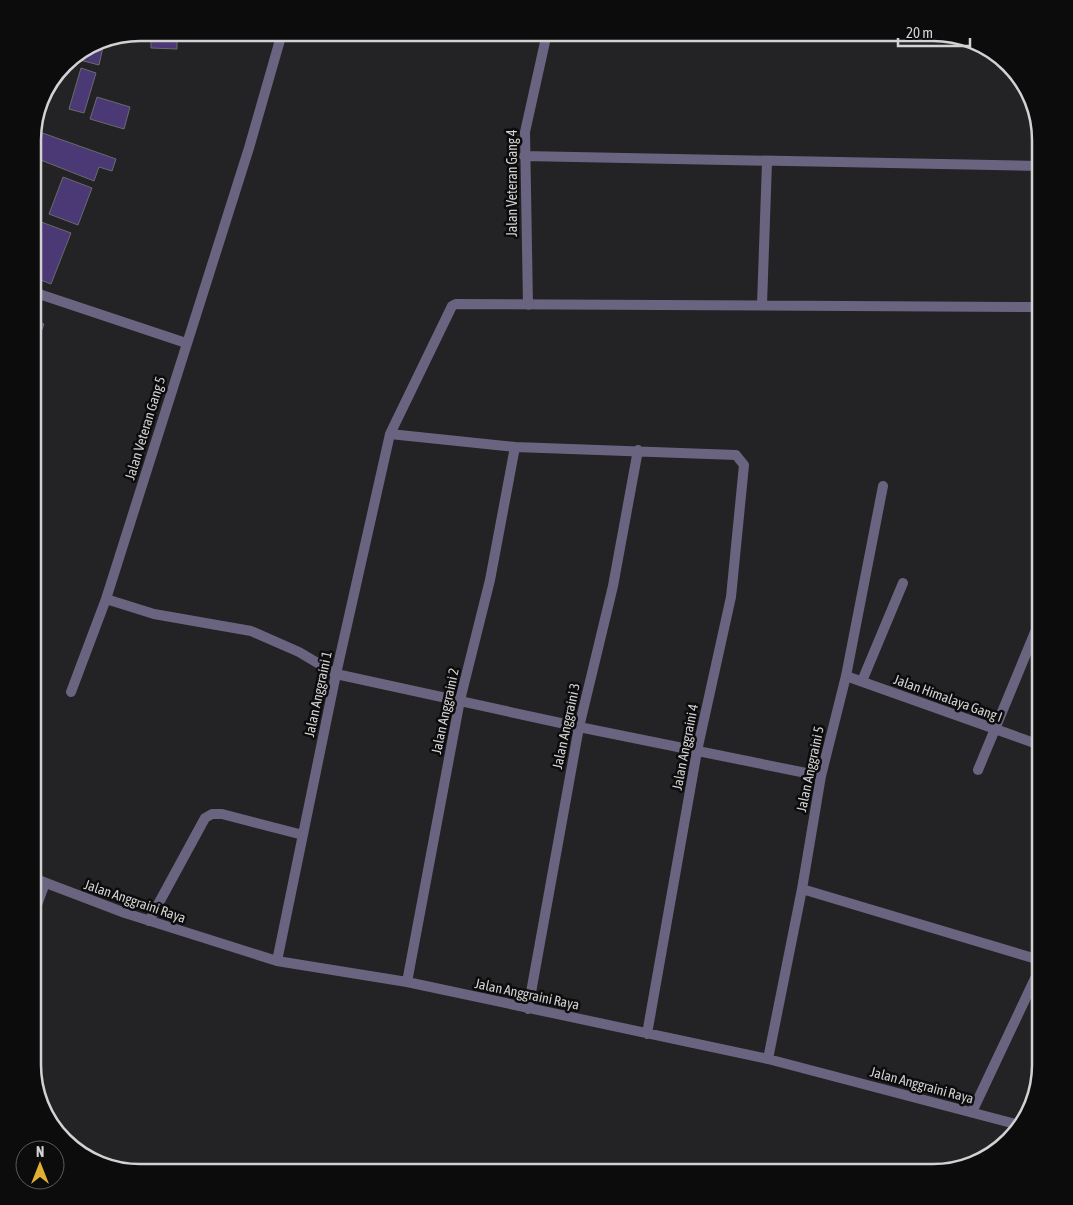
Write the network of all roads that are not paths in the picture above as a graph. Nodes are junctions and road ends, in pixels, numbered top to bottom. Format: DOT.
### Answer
graph roads {
  1 [pos="279,41"];
  2 [pos="545,41"];
  3 [pos="524,156"];
  4 [pos="766,162"];
  5 [pos="1032,166"];
  6 [pos="41,295"];
  7 [pos="762,304"];
  8 [pos="528,305"];
  9 [pos="1032,307"];
  10 [pos="186,343"];
  11 [pos="390,434"];
  12 [pos="515,447"];
  13 [pos="638,450"];
  14 [pos="882,486"];
  15 [pos="903,583"];
  16 [pos="106,599"];
  17 [pos="1032,639"];
  18 [pos="336,674"];
  19 [pos="846,676"];
  20 [pos="862,681"];
  21 [pos="71,692"];
  22 [pos="460,700"];
  23 [pos="579,728"];
  24 [pos="994,729"];
  25 [pos="1032,742"];
  26 [pos="697,751"];
  27 [pos="978,770"];
  28 [pos="820,776"];
  29 [pos="303,834"];
  30 [pos="41,881"];
  31 [pos="45,883"];
  32 [pos="802,890"];
  33 [pos="41,893"];
  34 [pos="149,920"];
  35 [pos="1032,958"];
  36 [pos="277,960"];
  37 [pos="407,982"];
  38 [pos="1032,985"];
  39 [pos="528,1009"];
  40 [pos="647,1034"];
  41 [pos="768,1059"];
  42 [pos="972,1112"];
  43 [pos="1012,1123"];
  1 -- 10 [label="street, Jalan Veteran Gang 5"];
  2 -- 3 [label="street, Jalan Veteran Gang 4"];
  3 -- 4 [label="street"];
  3 -- 8 [label="street, Jalan Veteran Gang 4"];
  4 -- 5 [label="street"];
  4 -- 7 [label="street"];
  6 -- 10 [label="street"];
  7 -- 8 [label="street"];
  7 -- 9 [label="street"];
  8 -- 11 [label="street, Jalan Anggraini 1"];
  10 -- 16 [label="street, Jalan Veteran Gang 5"];
  11 -- 12 [label="street"];
  11 -- 18 [label="street, Jalan Anggraini 1"];
  12 -- 13 [label="street"];
  12 -- 22 [label="street, Jalan Anggraini 2"];
  13 -- 23 [label="street, Jalan Anggraini 3"];
  13 -- 26 [label="street, Jalan Anggraini 4"];
  14 -- 19 [label="street, Jalan Anggraini 5"];
  15 -- 20 [label="street"];
  16 -- 18 [label="street"];
  16 -- 21 [label="street, Jalan Veteran Gang 5"];
  17 -- 24 [label="street"];
  18 -- 22 [label="street"];
  18 -- 29 [label="street, Jalan Anggraini 1"];
  19 -- 20 [label="street, Jalan Himalaya Gang I"];
  19 -- 28 [label="street, Jalan Anggraini 5"];
  20 -- 24 [label="street, Jalan Himalaya Gang I"];
  22 -- 23 [label="street"];
  22 -- 37 [label="street, Jalan Anggraini 2"];
  23 -- 26 [label="street"];
  23 -- 39 [label="street, Jalan Anggraini 3"];
  24 -- 25 [label="street, Jalan Himalaya Gang I"];
  24 -- 27 [label="street"];
  26 -- 28 [label="street"];
  26 -- 40 [label="street, Jalan Anggraini 4"];
  28 -- 32 [label="street, Jalan Anggraini 5"];
  29 -- 34 [label="street"];
  29 -- 36 [label="street, Jalan Anggraini 1"];
  30 -- 31 [label="street, Jalan Anggraini Raya"];
  31 -- 33 [label="street"];
  31 -- 34 [label="street, Jalan Anggraini Raya"];
  32 -- 35 [label="street"];
  32 -- 41 [label="street, Jalan Anggraini 5"];
  34 -- 36 [label="street, Jalan Anggraini Raya"];
  36 -- 37 [label="street, Jalan Anggraini Raya"];
  37 -- 39 [label="street, Jalan Anggraini Raya"];
  38 -- 42 [label="street"];
  39 -- 40 [label="street, Jalan Anggraini Raya"];
  40 -- 41 [label="street, Jalan Anggraini Raya"];
  41 -- 42 [label="street, Jalan Anggraini Raya"];
  42 -- 43 [label="street, Jalan Anggraini Raya"];
}
